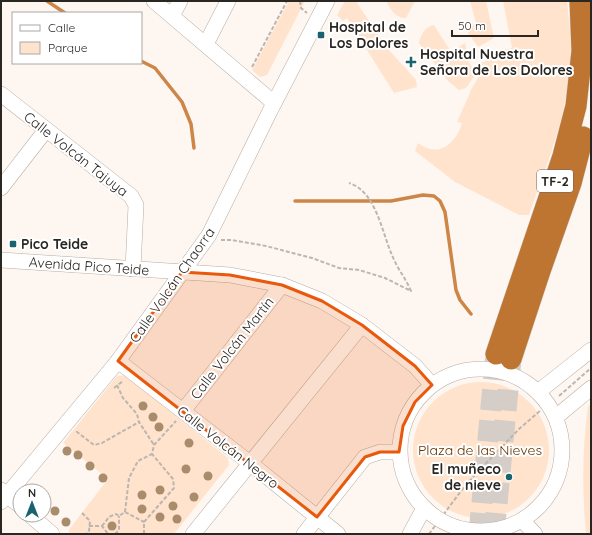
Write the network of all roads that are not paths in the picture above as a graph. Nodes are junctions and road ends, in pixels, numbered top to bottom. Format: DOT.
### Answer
graph roads {
  1 [pos="154,1"];
  2 [pos="180,1"];
  3 [pos="228,1"];
  4 [pos="327,1"];
  5 [pos="580,1"];
  6 [pos="172,16"];
  7 [pos="206,44"];
  8 [pos="1,94"];
  9 [pos="274,103"];
  10 [pos="591,105"];
  11 [pos="46,130"];
  12 [pos="1,188"];
  13 [pos="1,260"];
  14 [pos="133,270"];
  15 [pos="182,272"];
  16 [pos="282,285"];
  17 [pos="362,325"];
  18 [pos="591,350"];
  19 [pos="118,361"];
  20 [pos="432,385"];
  21 [pos="591,388"];
  22 [pos="538,392"];
  23 [pos="183,411"];
  24 [pos="556,417"];
  25 [pos="399,452"];
  26 [pos="250,463"];
  27 [pos="3,496"];
  28 [pos="12,501"];
  29 [pos="424,508"];
  30 [pos="317,517"];
  31 [pos="522,520"];
  32 [pos="39,523"];
  33 [pos="447,527"];
  34 [pos="52,534"];
  35 [pos="193,534"];
  36 [pos="304,534"];
  37 [pos="338,534"];
  38 [pos="410,534"];
  39 [pos="535,534"];
  1 -- 6 [label="street"];
  2 -- 6 [label="street"];
  3 -- 7 [label="street"];
  4 -- 9 [label="street, Calle Volcán Chaorra"];
  5 -- 10 [label="highway, TF-2"];
  6 -- 7 [label="street"];
  7 -- 9 [label="street"];
  8 -- 11 [label="street, Calle Volcán Tajuya"];
  9 -- 15 [label="street, Calle Volcán Chaorra"];
  11 -- 12 [label="street"];
  11 -- 14 [label="street, Calle Volcán Tajuya"];
  13 -- 14 [label="street, Avenida Pico Teide"];
  14 -- 15 [label="street, Avenida Pico Teide"];
  15 -- 16 [label="street, Avenida Pico Teide"];
  15 -- 19 [label="street, Calle Volcán Chaorra"];
  16 -- 17 [label="street, Avenida Pico Teide"];
  16 -- 23 [label="street, Calle Volcán Martín"];
  17 -- 20 [label="street, Avenida Pico Teide"];
  17 -- 26 [label="street"];
  18 -- 22 [label="street"];
  19 -- 23 [label="street, Calle Volcán Negro"];
  19 -- 27 [label="street, Calle Volcán Chaorra"];
  20 -- 22 [label="street"];
  20 -- 25 [label="street"];
  21 -- 24 [label="street"];
  22 -- 24 [label="street"];
  23 -- 26 [label="street, Calle Volcán Negro"];
  24 -- 31 [label="street"];
  25 -- 29 [label="street"];
  25 -- 30 [label="street"];
  26 -- 30 [label="street, Calle Volcán Negro"];
  26 -- 35 [label="street"];
  27 -- 28 [label="street"];
  29 -- 33 [label="street"];
  29 -- 38 [label="street"];
  30 -- 36 [label="street"];
  30 -- 37 [label="street, Calle Volcán Negro"];
  31 -- 33 [label="street"];
  31 -- 39 [label="street"];
  32 -- 34 [label="street"];
}
